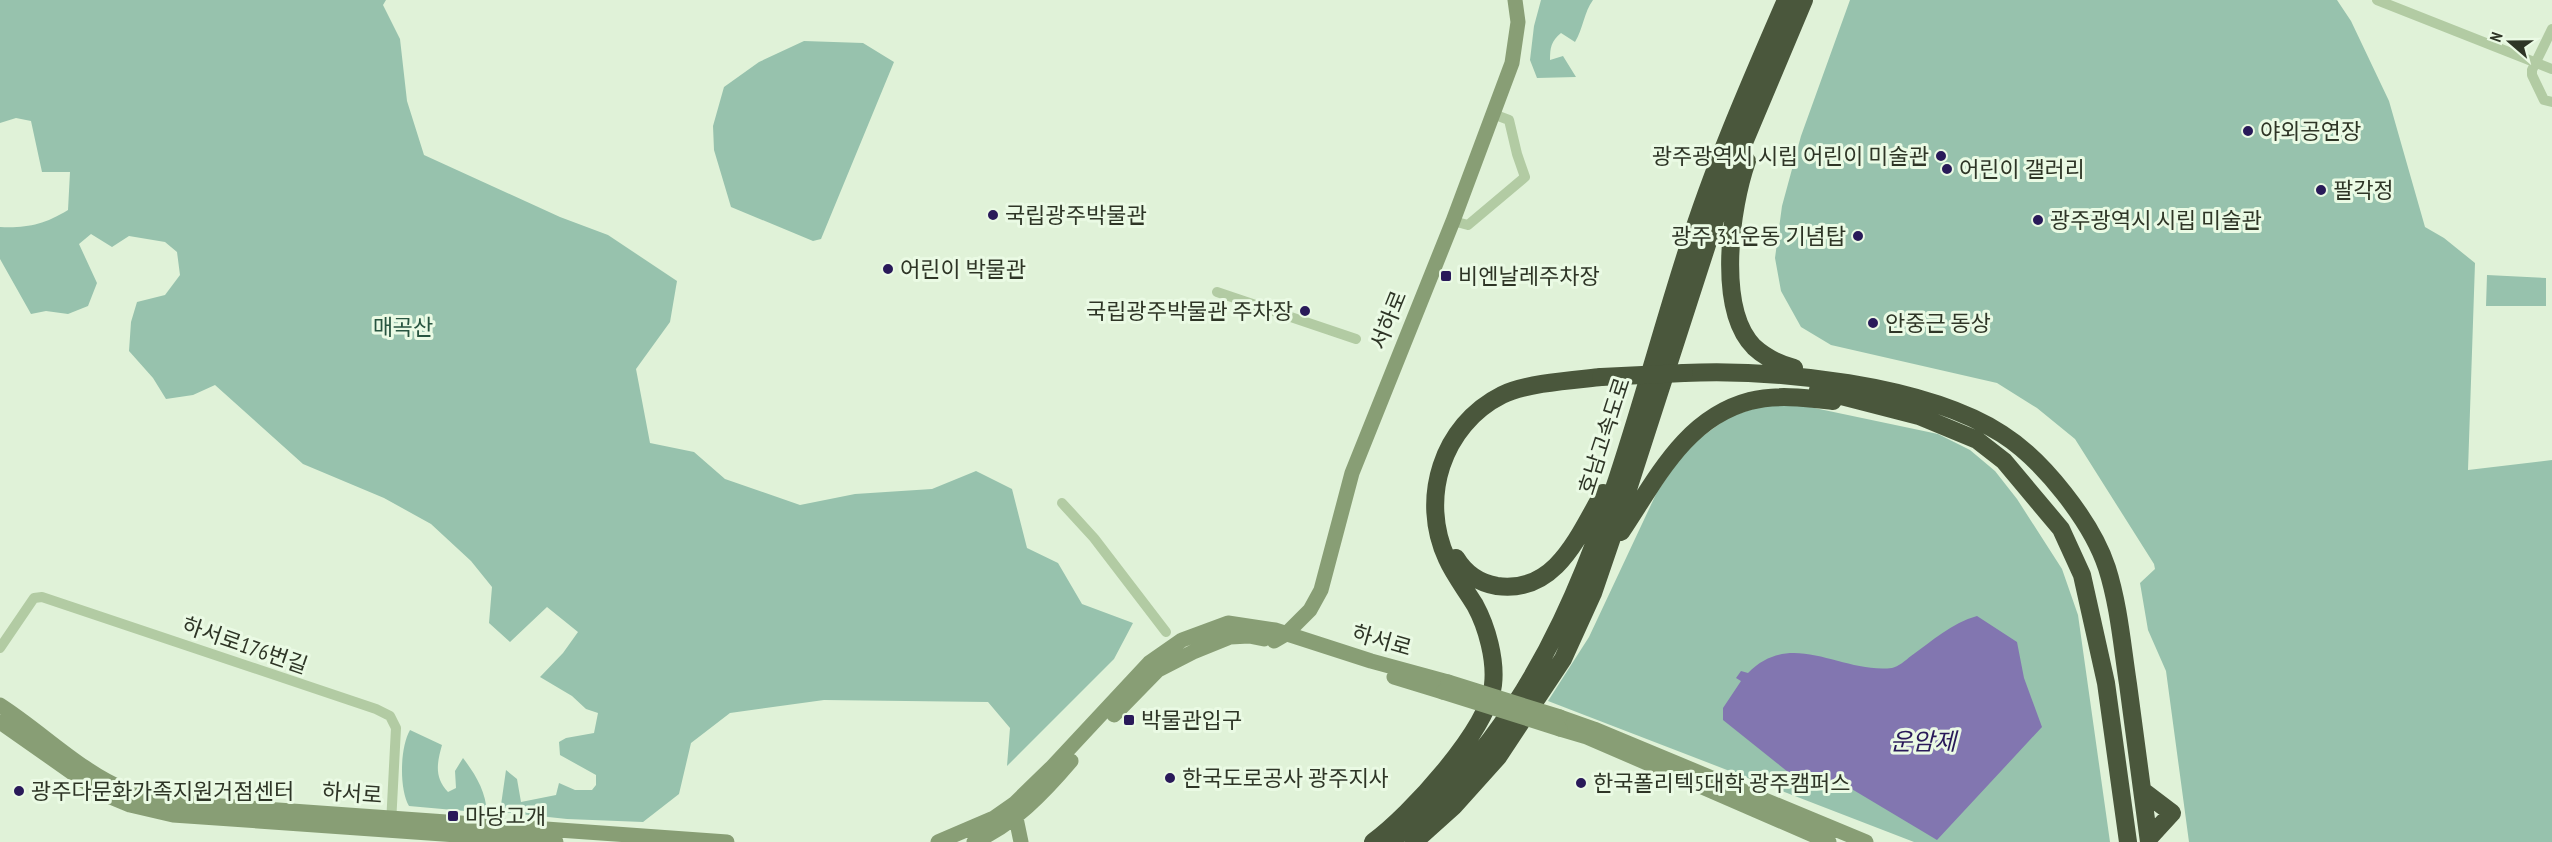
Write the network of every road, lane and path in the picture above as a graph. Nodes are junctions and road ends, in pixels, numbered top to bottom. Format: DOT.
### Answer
graph roads {
  1 [pos="1515,0"];
  2 [pos="1786,0"];
  3 [pos="1804,0"];
  4 [pos="2377,0"];
  5 [pos="2552,29"];
  6 [pos="2534,62"];
  7 [pos="2552,69"];
  8 [pos="1772,72"];
  9 [pos="2552,102"];
  10 [pos="1493,114"];
  11 [pos="1453,222"];
  12 [pos="1216,292"];
  13 [pos="1356,339"];
  14 [pos="1683,378"];
  15 [pos="1600,382"];
  16 [pos="1859,386"];
  17 [pos="1872,405"];
  18 [pos="1623,458"];
  19 [pos="1062,503"];
  20 [pos="1606,556"];
  21 [pos="1166,632"];
  22 [pos="1280,638"];
  23 [pos="0,648"];
  24 [pos="0,705"];
  25 [pos="0,722"];
  26 [pos="1560,723"];
  27 [pos="2143,791"];
  28 [pos="1016,818"];
  29 [pos="391,824"];
  30 [pos="980,837"];
  31 [pos="2149,840"];
  32 [pos="556,842"];
  33 [pos="727,842"];
  34 [pos="938,842"];
  35 [pos="1021,842"];
  36 [pos="1373,842"];
  37 [pos="1390,842"];
  38 [pos="1414,842"];
  39 [pos="1829,842"];
  40 [pos="1866,842"];
  41 [pos="2128,842"];
  1 -- 10 [label="main road, 서하로"];
  2 -- 18 [label="highway, 호남고속도로"];
  3 -- 8 [label="highway, 호남고속도로"];
  4 -- 6 [label="street"];
  5 -- 6 [label="street"];
  6 -- 7 [label="street"];
  6 -- 9 [label="street"];
  8 -- 16 [label="highway"];
  8 -- 20 [label="highway, 호남고속도로"];
  10 -- 11 [label="main road, 서하로"];
  10 -- 11 [label="street"];
  11 -- 22 [label="main road, 서하로"];
  12 -- 13 [label="street"];
  14 -- 15 [label="highway, bridge"];
  14 -- 16 [label="highway"];
  14 -- 17 [label="highway"];
  15 -- 18 [label="highway"];
  15 -- 36 [label="highway"];
  16 -- 27 [label="highway"];
  17 -- 20 [label="highway"];
  17 -- 41 [label="highway"];
  18 -- 37 [label="highway, 호남고속도로"];
  19 -- 21 [label="street"];
  20 -- 38 [label="highway, 호남고속도로"];
  22 -- 26 [label="main road, 하서로, bridge"];
  22 -- 28 [label="main road, 하서로"];
  22 -- 30 [label="main road, 하서로"];
  23 -- 29 [label="street, 하서로176번길"];
  24 -- 29 [label="main road, 하서로"];
  25 -- 29 [label="main road, 하서로"];
  26 -- 39 [label="main road, 하서로"];
  26 -- 40 [label="main road, 하서로"];
  27 -- 31 [label="highway"];
  27 -- 31 [label="highway"];
  28 -- 30 [label="main road, 하서로"];
  28 -- 35 [label="main road"];
  29 -- 32 [label="main road, 하서로"];
  29 -- 33 [label="main road, 하서로"];
  30 -- 34 [label="main road, 하서로"];
}
